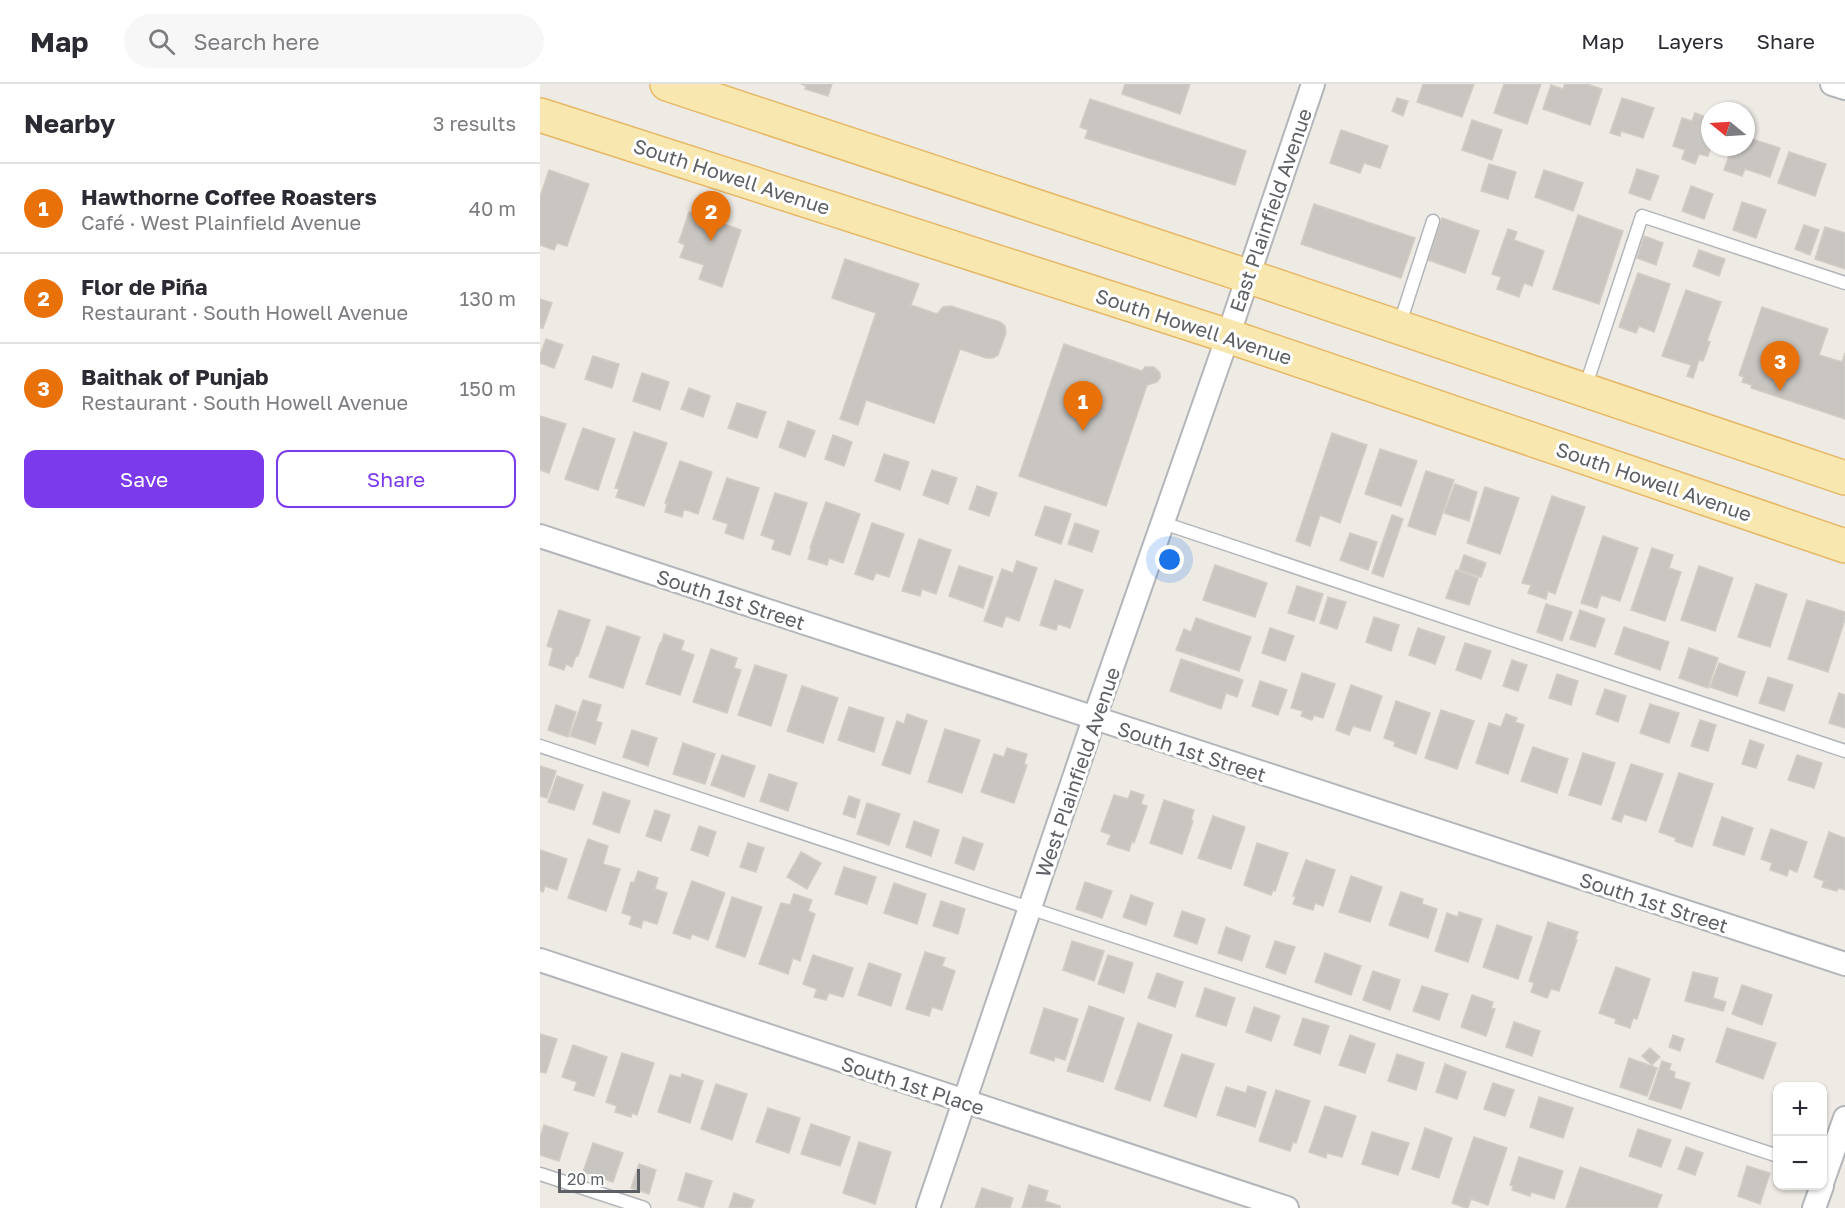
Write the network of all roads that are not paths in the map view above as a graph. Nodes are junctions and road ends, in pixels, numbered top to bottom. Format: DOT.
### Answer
graph roads {
  1 [pos="668,84"];
  2 [pos="1313,84"];
  3 [pos="1832,84"];
  4 [pos="1845,88"];
  5 [pos="540,115"];
  6 [pos="1433,221"];
  7 [pos="1247,276"];
  8 [pos="1845,283"];
  9 [pos="1399,327"];
  10 [pos="1228,336"];
  11 [pos="1584,390"];
  12 [pos="1845,478"];
  13 [pos="1163,523"];
  14 [pos="540,536"];
  15 [pos="1845,546"];
  16 [pos="1094,718"];
  17 [pos="540,746"];
  18 [pos="1845,750"];
  19 [pos="1030,908"];
  20 [pos="540,960"];
  21 [pos="1845,964"];
  22 [pos="965,1102"];
  23 [pos="1845,1118"];
  24 [pos="1773,1154"];
  25 [pos="1827,1167"];
  26 [pos="540,1174"];
  27 [pos="1819,1190"];
  28 [pos="644,1208"];
  29 [pos="928,1208"];
  30 [pos="1287,1208"];
  31 [pos="1814,1208"];
  1 -- 7 [label="main road"];
  2 -- 7 [label="street, East Plainfield Avenue"];
  3 -- 4 [label="street"];
  5 -- 10 [label="main road, South Howell Avenue"];
  6 -- 9 [label="lane"];
  7 -- 9 [label="main road"];
  7 -- 10 [label="street, East Plainfield Avenue"];
  8 -- 11 [label="lane"];
  9 -- 11 [label="main road"];
  10 -- 13 [label="street, West Plainfield Avenue"];
  10 -- 15 [label="main road, South Howell Avenue"];
  11 -- 12 [label="main road"];
  13 -- 16 [label="street, West Plainfield Avenue"];
  13 -- 18 [label="lane"];
  14 -- 16 [label="street, South 1st Street"];
  16 -- 19 [label="street, West Plainfield Avenue"];
  16 -- 21 [label="street, South 1st Street"];
  17 -- 19 [label="lane"];
  19 -- 22 [label="street, West Plainfield Avenue"];
  19 -- 24 [label="lane"];
  20 -- 22 [label="street, South 1st Place"];
  22 -- 29 [label="street, West Plainfield Avenue"];
  22 -- 30 [label="street, South 1st Place"];
  23 -- 25 [label="street"];
  26 -- 28 [label="lane"];
  27 -- 31 [label="street"];
}
